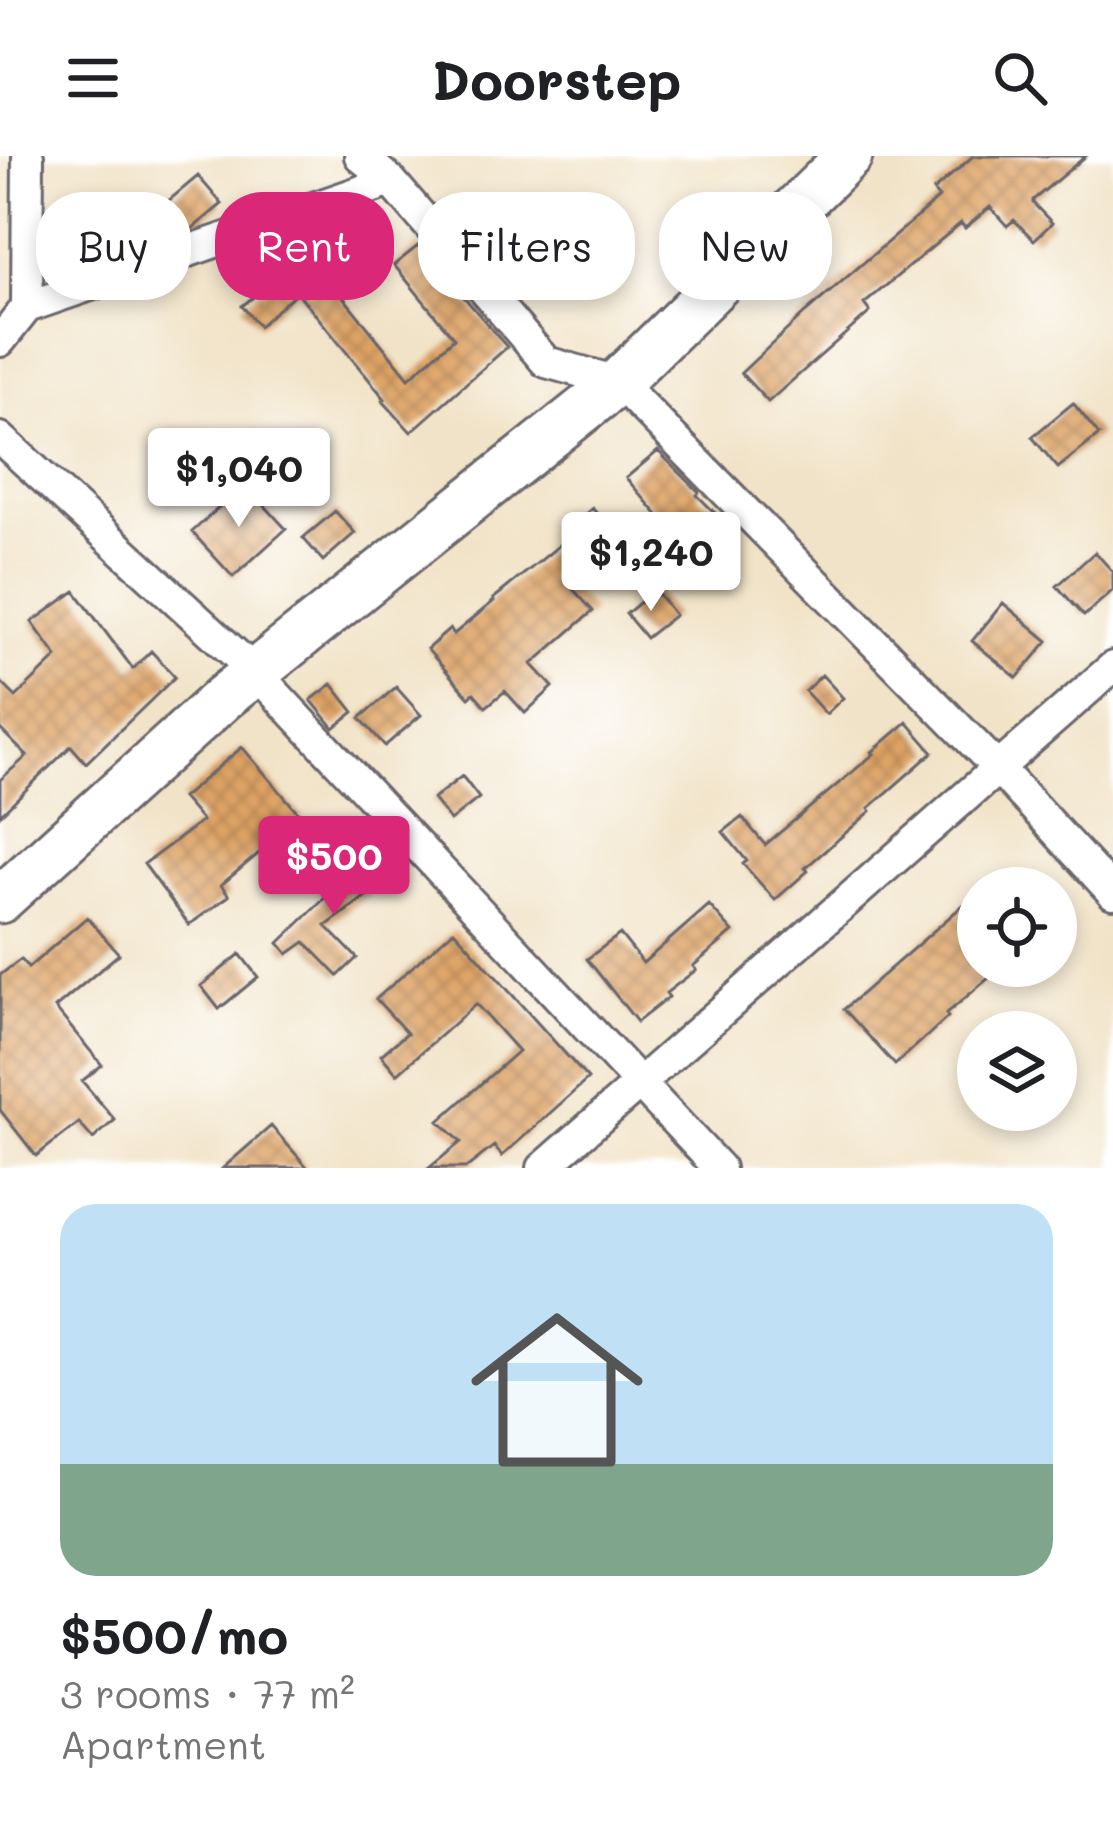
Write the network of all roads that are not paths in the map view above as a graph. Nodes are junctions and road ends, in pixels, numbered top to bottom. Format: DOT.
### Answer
graph roads {
  1 [pos="28,156"];
  2 [pos="360,156"];
  3 [pos="849,156"];
  4 [pos="391,181"];
  5 [pos="28,307"];
  6 [pos="0,340"];
  7 [pos="618,382"];
  8 [pos="0,438"];
  9 [pos="1113,667"];
  10 [pos="255,672"];
  11 [pos="998,767"];
  12 [pos="1113,893"];
  13 [pos="0,900"];
  14 [pos="640,1084"];
  15 [pos="543,1168"];
  16 [pos="718,1168"];
  1 -- 5 [label="street"];
  2 -- 4 [label="street"];
  3 -- 7 [label="main road"];
  4 -- 5 [label="street"];
  4 -- 7 [label="street"];
  5 -- 6 [label="street"];
  7 -- 10 [label="main road"];
  7 -- 11 [label="street"];
  8 -- 10 [label="street"];
  9 -- 11 [label="street"];
  10 -- 13 [label="main road"];
  10 -- 14 [label="street"];
  11 -- 12 [label="street"];
  11 -- 14 [label="street"];
  14 -- 15 [label="street"];
  14 -- 16 [label="street"];
}
